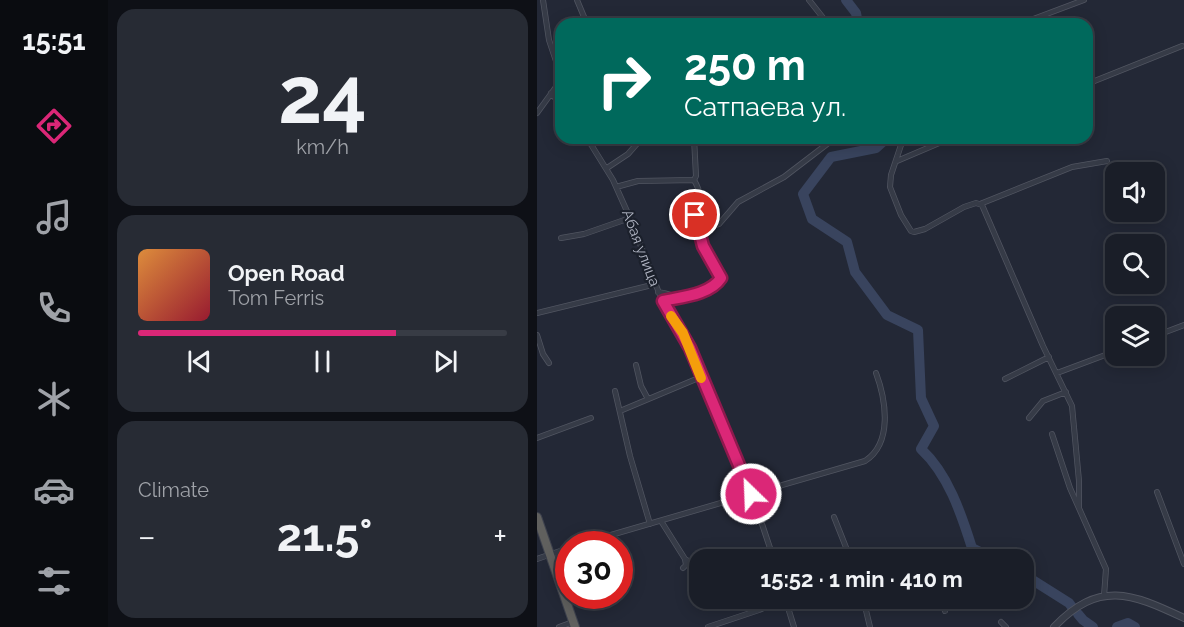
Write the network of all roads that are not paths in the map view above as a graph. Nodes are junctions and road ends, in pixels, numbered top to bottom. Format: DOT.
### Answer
graph roads {
  1 [pos="543,0"];
  2 [pos="577,0"];
  3 [pos="809,0"];
  4 [pos="1084,0"];
  5 [pos="584,18"];
  6 [pos="822,18"];
  7 [pos="1036,18"];
  8 [pos="1182,46"];
  9 [pos="555,59"];
  10 [pos="1093,82"];
  11 [pos="555,87"];
  12 [pos="551,93"];
  13 [pos="555,98"];
  14 [pos="537,113"];
  15 [pos="591,144"];
  16 [pos="637,144"];
  17 [pos="694,144"];
  18 [pos="827,144"];
  19 [pos="901,144"];
  20 [pos="938,144"];
  21 [pos="933,146"];
  22 [pos="897,161"];
  23 [pos="1107,161"];
  24 [pos="607,168"];
  25 [pos="694,180"];
  26 [pos="616,186"];
  27 [pos="980,204"];
  28 [pos="630,218"];
  29 [pos="699,231"];
  30 [pos="561,238"];
  31 [pos="656,284"];
  32 [pos="659,292"];
  33 [pos="680,297"];
  34 [pos="663,301"];
  35 [pos="537,313"];
  36 [pos="1184,325"];
  37 [pos="1165,332"];
  38 [pos="537,335"];
  39 [pos="1105,355"];
  40 [pos="1049,357"];
  41 [pos="549,363"];
  42 [pos="636,365"];
  43 [pos="876,373"];
  44 [pos="1057,373"];
  45 [pos="701,377"];
  46 [pos="1005,379"];
  47 [pos="615,391"];
  48 [pos="1066,392"];
  49 [pos="648,399"];
  50 [pos="620,411"];
  51 [pos="591,418"];
  52 [pos="1029,418"];
  53 [pos="1052,434"];
  54 [pos="537,438"];
  55 [pos="1157,492"];
  56 [pos="751,494"];
  57 [pos="1079,506"];
  58 [pos="537,517"];
  59 [pos="834,517"];
  60 [pos="661,521"];
  61 [pos="650,524"];
  62 [pos="625,531"];
  63 [pos="770,549"];
  64 [pos="847,549"];
  65 [pos="555,552"];
  66 [pos="549,554"];
  67 [pos="537,559"];
  68 [pos="685,559"];
  69 [pos="689,562"];
  70 [pos="1184,564"];
  71 [pos="683,568"];
  72 [pos="1104,596"];
  73 [pos="761,609"];
  74 [pos="788,609"];
  75 [pos="866,609"];
  76 [pos="1184,618"];
  77 [pos="1001,622"];
  78 [pos="574,624"];
  79 [pos="559,627"];
  80 [pos="708,627"];
  81 [pos="794,627"];
  82 [pos="870,627"];
  83 [pos="1006,627"];
  84 [pos="1054,627"];
  1 -- 9 [label="street"];
  2 -- 5 [label="street"];
  3 -- 6 [label="street"];
  4 -- 7 [label="street"];
  8 -- 10 [label="street"];
  11 -- 12 [label="street"];
  12 -- 13 [label="street"];
  12 -- 14 [label="street"];
  15 -- 24 [label="street, Абая улица"];
  16 -- 24 [label="street"];
  17 -- 25 [label="street"];
  18 -- 29 [label="street"];
  19 -- 22 [label="street"];
  20 -- 21 [label="street"];
  21 -- 22 [label="street"];
  22 -- 27 [label="street"];
  23 -- 27 [label="street"];
  24 -- 26 [label="street, Абая улица"];
  25 -- 26 [label="street"];
  25 -- 29 [label="street"];
  26 -- 28 [label="street, Абая улица"];
  27 -- 40 [label="street"];
  28 -- 30 [label="street"];
  28 -- 31 [label="street, Абая улица"];
  29 -- 33 [label="street"];
  31 -- 32 [label="street, Абая улица"];
  31 -- 35 [label="street"];
  32 -- 33 [label="street"];
  32 -- 34 [label="street, Абая улица"];
  33 -- 34 [label="street"];
  34 -- 45 [label="street, Абая улица"];
  36 -- 37 [label="street"];
  38 -- 41 [label="street"];
  39 -- 44 [label="street"];
  40 -- 44 [label="street"];
  40 -- 46 [label="street"];
  42 -- 49 [label="street"];
  43 -- 56 [label="street"];
  44 -- 48 [label="street"];
  45 -- 49 [label="street"];
  45 -- 56 [label="street, Абая улица"];
  47 -- 50 [label="street"];
  48 -- 52 [label="street"];
  48 -- 57 [label="street"];
  49 -- 50 [label="street"];
  50 -- 61 [label="street"];
  51 -- 54 [label="street"];
  53 -- 57 [label="street"];
  55 -- 70 [label="street"];
  56 -- 60 [label="street"];
  56 -- 63 [label="street, Абая улица"];
  57 -- 72 [label="street"];
  58 -- 66 [label="highway"];
  59 -- 64 [label="street"];
  60 -- 61 [label="street"];
  60 -- 68 [label="street"];
  61 -- 62 [label="street"];
  65 -- 66 [label="street"];
  66 -- 67 [label="street"];
  66 -- 78 [label="highway"];
  68 -- 69 [label="street"];
  68 -- 71 [label="street"];
  72 -- 76 [label="street"];
  72 -- 84 [label="street"];
  73 -- 80 [label="street"];
  74 -- 81 [label="street"];
  75 -- 82 [label="street"];
  77 -- 83 [label="street"];
  78 -- 79 [label="street"];
}
